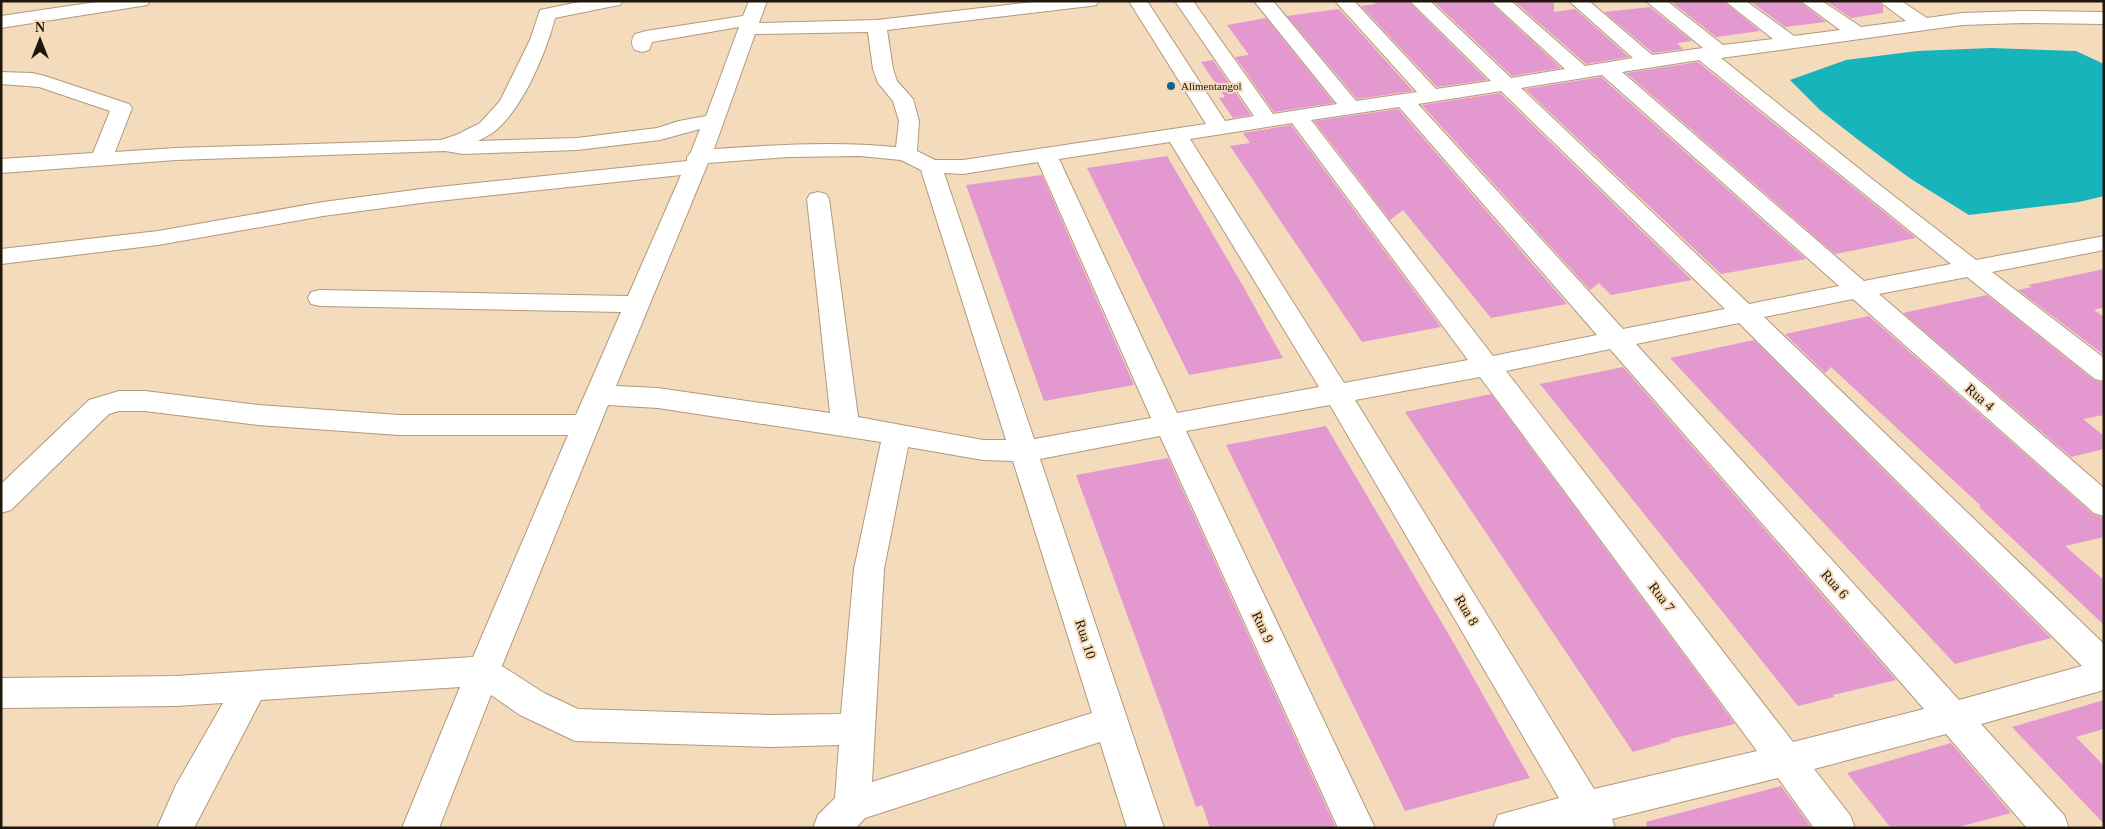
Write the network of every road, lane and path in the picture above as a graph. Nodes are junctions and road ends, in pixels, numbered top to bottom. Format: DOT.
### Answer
graph roads {
  1 [pos="16,1"];
  2 [pos="141,1"];
  3 [pos="614,1"];
  4 [pos="758,1"];
  5 [pos="1090,1"];
  6 [pos="1138,1"];
  7 [pos="1184,1"];
  8 [pos="1264,1"];
  9 [pos="1344,1"];
  10 [pos="1419,1"];
  11 [pos="1500,1"];
  12 [pos="1578,1"];
  13 [pos="1655,1"];
  14 [pos="1734,1"];
  15 [pos="1810,1"];
  16 [pos="1888,1"];
  17 [pos="1996,1"];
  18 [pos="2098,1"];
  19 [pos="2104,4"];
  20 [pos="2104,9"];
  21 [pos="67,12"];
  22 [pos="2023,17"];
  23 [pos="2095,18"];
  24 [pos="2,22"];
  25 [pos="1924,24"];
  26 [pos="749,25"];
  27 [pos="877,26"];
  28 [pos="1857,33"];
  29 [pos="1,41"];
  30 [pos="1790,42"];
  31 [pos="642,46"];
  32 [pos="1712,53"];
  33 [pos="1648,61"];
  34 [pos="1606,68"];
  35 [pos="1581,73"];
  36 [pos="1,78"];
  37 [pos="1505,84"];
  38 [pos="1431,95"];
  39 [pos="1403,99"];
  40 [pos="1350,107"];
  41 [pos="1296,115"];
  42 [pos="1267,120"];
  43 [pos="712,121"];
  44 [pos="1219,127"];
  45 [pos="1176,134"];
  46 [pos="441,146"];
  47 [pos="906,154"];
  48 [pos="1046,155"];
  49 [pos="100,159"];
  50 [pos="697,162"];
  51 [pos="1,166"];
  52 [pos="931,166"];
  53 [pos="818,199"];
  54 [pos="2104,243"];
  55 [pos="2079,246"];
  56 [pos="1,257"];
  57 [pos="2104,264"];
  58 [pos="1972,268"];
  59 [pos="1857,290"];
  60 [pos="320,298"];
  61 [pos="636,304"];
  62 [pos="1744,313"];
  63 [pos="1618,340"];
  64 [pos="1487,366"];
  65 [pos="2104,372"];
  66 [pos="1336,392"];
  67 [pos="598,395"];
  68 [pos="585,424"];
  69 [pos="845,425"];
  70 [pos="1169,426"];
  71 [pos="896,436"];
  72 [pos="1025,451"];
  73 [pos="1,502"];
  74 [pos="2104,505"];
  75 [pos="2104,666"];
  76 [pos="483,671"];
  77 [pos="2104,675"];
  78 [pos="251,686"];
  79 [pos="1,693"];
  80 [pos="1954,718"];
  81 [pos="1113,722"];
  82 [pos="856,728"];
  83 [pos="1786,760"];
  84 [pos="842,816"];
  85 [pos="1591,818"];
  86 [pos="175,828"];
  87 [pos="420,828"];
  88 [pos="1146,828"];
  89 [pos="1357,828"];
  90 [pos="1511,828"];
  91 [pos="1836,828"];
  92 [pos="2051,828"];
  1 -- 24 [label="street"];
  2 -- 21 [label="street"];
  3 -- 46 [label="street"];
  4 -- 26 [label="street"];
  5 -- 27 [label="street"];
  6 -- 44 [label="street"];
  7 -- 42 [label="street"];
  8 -- 40 [label="street"];
  9 -- 38 [label="street"];
  10 -- 37 [label="street"];
  11 -- 35 [label="street"];
  12 -- 33 [label="street"];
  13 -- 32 [label="street"];
  14 -- 30 [label="street"];
  15 -- 28 [label="street"];
  16 -- 25 [label="street"];
  17 -- 22 [label="street"];
  18 -- 19 [label="street"];
  20 -- 23 [label="street"];
  21 -- 24 [label="street"];
  21 -- 29 [label="street"];
  22 -- 23 [label="street"];
  22 -- 25 [label="street"];
  25 -- 28 [label="street"];
  26 -- 27 [label="street"];
  26 -- 31 [label="street"];
  26 -- 43 [label="street"];
  27 -- 47 [label="street"];
  28 -- 30 [label="street"];
  30 -- 32 [label="street"];
  32 -- 33 [label="street"];
  32 -- 58 [label="street"];
  33 -- 34 [label="street"];
  34 -- 35 [label="street"];
  34 -- 59 [label="street, Rua 4"];
  35 -- 37 [label="street"];
  36 -- 49 [label="street"];
  37 -- 38 [label="street"];
  37 -- 62 [label="street"];
  38 -- 39 [label="street"];
  39 -- 40 [label="street"];
  39 -- 63 [label="street, Rua 6"];
  40 -- 41 [label="street"];
  41 -- 42 [label="street"];
  41 -- 64 [label="street, Rua 7"];
  42 -- 44 [label="street"];
  43 -- 46 [label="street"];
  43 -- 50 [label="street"];
  44 -- 45 [label="street"];
  45 -- 48 [label="street"];
  45 -- 66 [label="street, Rua 8"];
  46 -- 49 [label="street"];
  47 -- 50 [label="street"];
  47 -- 52 [label="street"];
  48 -- 52 [label="street"];
  48 -- 70 [label="street, Rua 9"];
  49 -- 51 [label="street"];
  50 -- 56 [label="street"];
  50 -- 61 [label="street"];
  52 -- 72 [label="street, Rua 10"];
  53 -- 69 [label="street"];
  54 -- 55 [label="street"];
  55 -- 57 [label="street"];
  55 -- 58 [label="street"];
  58 -- 59 [label="street"];
  58 -- 65 [label="street"];
  59 -- 62 [label="street"];
  59 -- 74 [label="street, Rua 4"];
  60 -- 61 [label="street"];
  61 -- 67 [label="street"];
  62 -- 63 [label="street"];
  62 -- 75 [label="street"];
  63 -- 64 [label="street"];
  63 -- 80 [label="street, Rua 6"];
  64 -- 66 [label="street"];
  64 -- 83 [label="street, Rua 7"];
  66 -- 70 [label="street"];
  66 -- 85 [label="street, Rua 8"];
  67 -- 68 [label="street"];
  67 -- 69 [label="street"];
  68 -- 73 [label="street"];
  68 -- 76 [label="street"];
  69 -- 71 [label="street"];
  70 -- 72 [label="street"];
  70 -- 89 [label="street, Rua 9"];
  71 -- 72 [label="street"];
  71 -- 82 [label="street"];
  72 -- 81 [label="street, Rua 10"];
  76 -- 78 [label="street"];
  76 -- 82 [label="street"];
  76 -- 87 [label="street"];
  77 -- 80 [label="street"];
  78 -- 79 [label="street"];
  78 -- 86 [label="street"];
  80 -- 83 [label="street"];
  80 -- 92 [label="street, Rua 6"];
  81 -- 84 [label="street"];
  81 -- 88 [label="street, Rua 10"];
  82 -- 84 [label="street"];
  83 -- 85 [label="street"];
  83 -- 91 [label="street, Rua 7"];
  85 -- 90 [label="street"];
}
